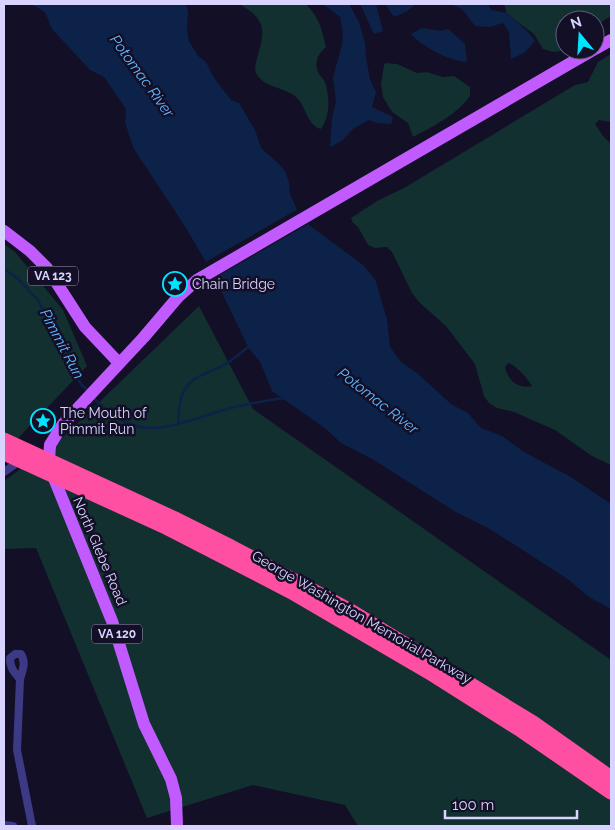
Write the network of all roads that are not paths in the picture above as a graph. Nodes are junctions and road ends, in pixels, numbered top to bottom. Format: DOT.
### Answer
graph roads {
  1 [pos="577,60"];
  2 [pos="4,231"];
  3 [pos="119,363"];
  4 [pos="4,440"];
  5 [pos="50,445"];
  6 [pos="4,454"];
  7 [pos="4,472"];
  8 [pos="172,524"];
  9 [pos="20,679"];
  10 [pos="611,778"];
  11 [pos="611,792"];
  12 [pos="4,826"];
  13 [pos="13,826"];
  14 [pos="32,826"];
  15 [pos="177,826"];
  1 -- 3 [label="main road"];
  2 -- 3 [label="main road, VA 123"];
  3 -- 5 [label="main road"];
  4 -- 8 [label="highway, George Washington Memorial Parkway, bridge"];
  5 -- 7 [label="street"];
  5 -- 15 [label="main road, North Glebe Road / VA 120"];
  6 -- 8 [label="highway, George Washington Memorial Parkway, bridge"];
  8 -- 10 [label="highway, George Washington Memorial Parkway"];
  8 -- 11 [label="highway, George Washington Memorial Parkway"];
  9 -- 14 [label="street"];
  12 -- 13 [label="street"];
}
